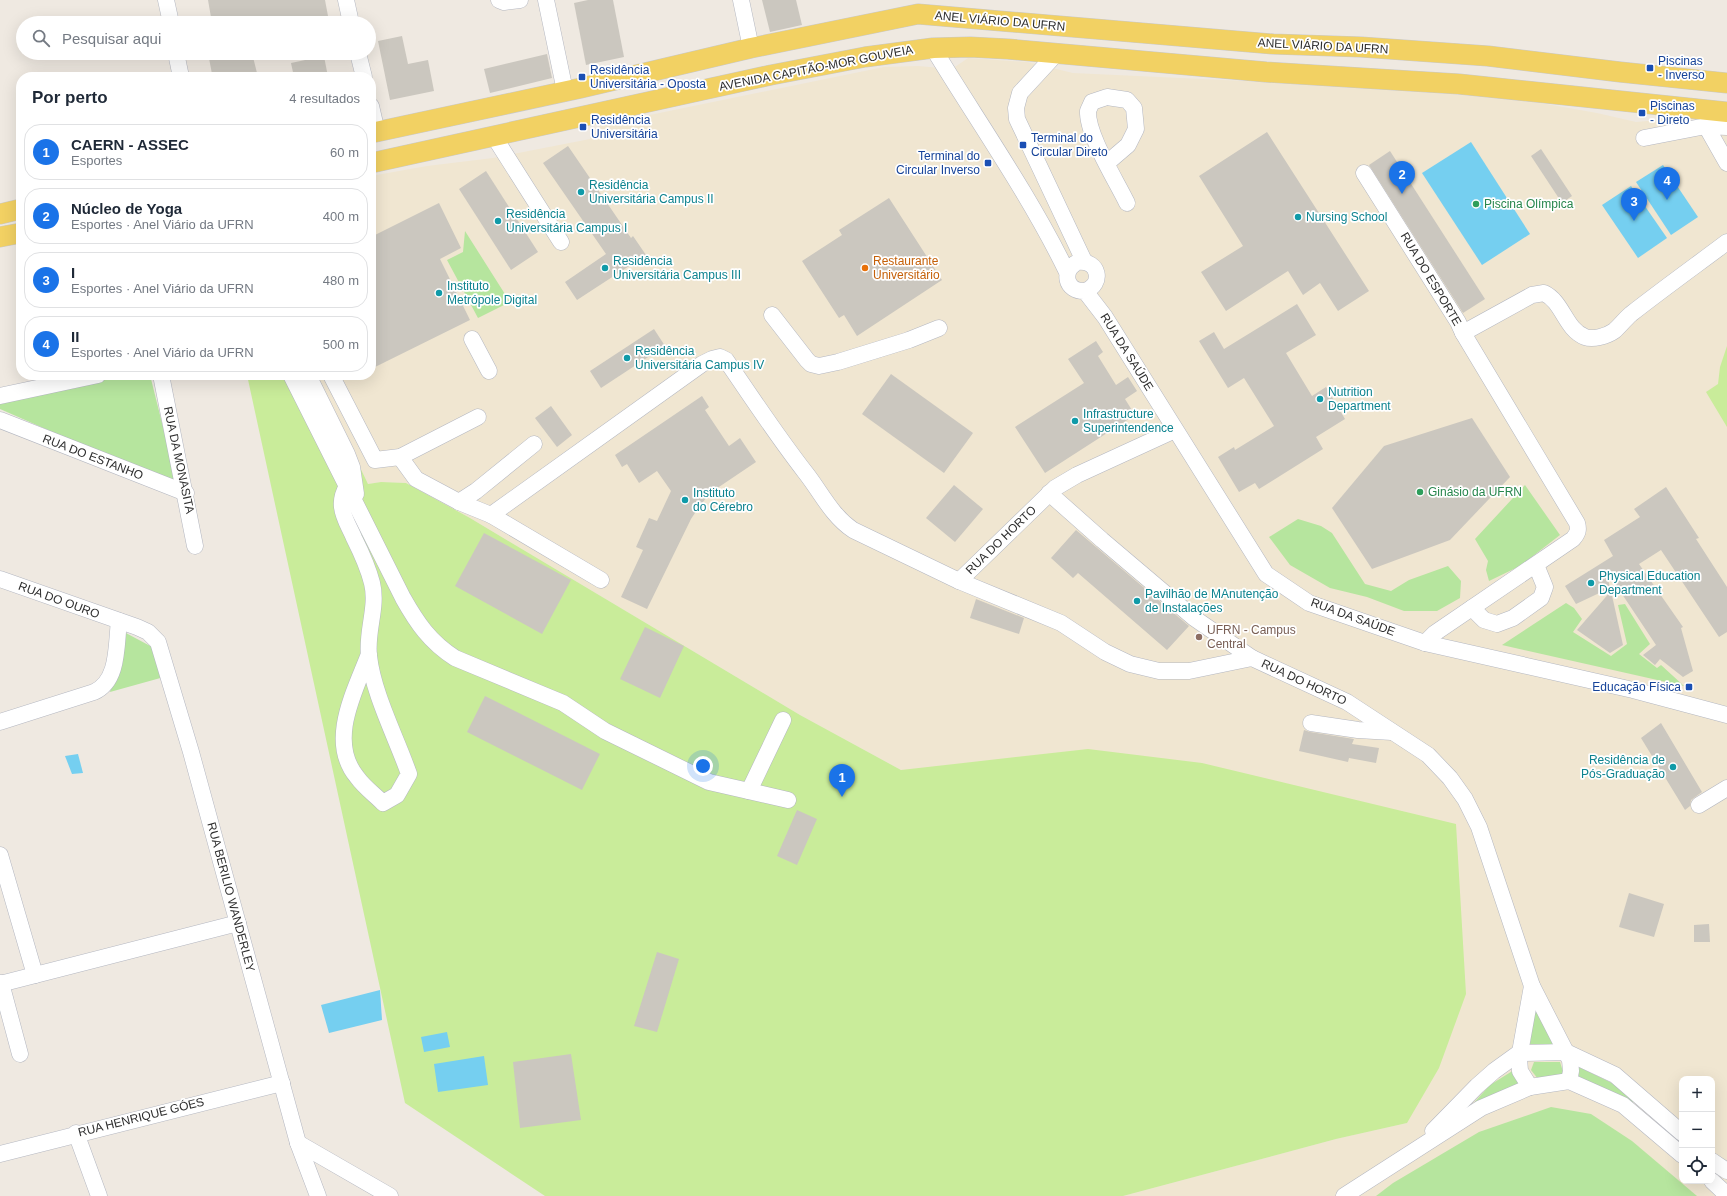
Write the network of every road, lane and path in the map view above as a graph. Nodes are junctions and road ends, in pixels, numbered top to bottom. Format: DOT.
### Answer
graph roads {
  1 [pos="166,0"];
  2 [pos="346,0"];
  3 [pos="499,0"];
  4 [pos="520,0"];
  5 [pos="546,0"];
  6 [pos="741,0"];
  7 [pos="916,7"];
  8 [pos="169,16"];
  9 [pos="349,16"];
  10 [pos="751,48"];
  11 [pos="933,48"];
  12 [pos="1056,54"];
  13 [pos="177,60"];
  14 [pos="360,60"];
  15 [pos="180,72"];
  16 [pos="363,72"];
  17 [pos="1720,82"];
  18 [pos="565,91"];
  19 [pos="1660,104"];
  20 [pos="1727,112"];
  21 [pos="1706,126"];
  22 [pos="1727,127"];
  23 [pos="376,133"];
  24 [pos="492,135"];
  25 [pos="1644,138"];
  26 [pos="376,162"];
  27 [pos="1727,162"];
  28 [pos="1107,163"];
  29 [pos="1364,173"];
  30 [pos="1127,202"];
  31 [pos="16,210"];
  32 [pos="0,214"];
  33 [pos="16,234"];
  34 [pos="0,237"];
  35 [pos="561,242"];
  36 [pos="1727,242"];
  37 [pos="1084,261"];
  38 [pos="1068,272"];
  39 [pos="1085,291"];
  40 [pos="772,315"];
  41 [pos="939,328"];
  42 [pos="1463,333"];
  43 [pos="472,339"];
  44 [pos="488,371"];
  45 [pos="75,380"];
  46 [pos="162,380"];
  47 [pos="294,380"];
  48 [pos="310,380"];
  49 [pos="335,380"];
  50 [pos="0,396"];
  51 [pos="478,417"];
  52 [pos="0,420"];
  53 [pos="1176,430"];
  54 [pos="534,444"];
  55 [pos="400,457"];
  56 [pos="350,485"];
  57 [pos="186,493"];
  58 [pos="1049,493"];
  59 [pos="459,502"];
  60 [pos="491,515"];
  61 [pos="195,546"];
  62 [pos="1536,564"];
  63 [pos="0,579"];
  64 [pos="601,580"];
  65 [pos="959,581"];
  66 [pos="1472,608"];
  67 [pos="119,621"];
  68 [pos="1425,643"];
  69 [pos="369,654"];
  70 [pos="1252,658"];
  71 [pos="1727,715"];
  72 [pos="783,720"];
  73 [pos="0,722"];
  74 [pos="1311,723"];
  75 [pos="1394,733"];
  76 [pos="1727,788"];
  77 [pos="749,791"];
  78 [pos="788,800"];
  79 [pos="1699,805"];
  80 [pos="0,855"];
  81 [pos="238,923"];
  82 [pos="36,975"];
  83 [pos="1,984"];
  84 [pos="1532,986"];
  85 [pos="1566,1052"];
  86 [pos="1520,1053"];
  87 [pos="20,1054"];
  88 [pos="1569,1081"];
  89 [pos="282,1083"];
  90 [pos="1530,1087"];
  91 [pos="1679,1130"];
  92 [pos="76,1134"];
  93 [pos="298,1143"];
  94 [pos="1679,1152"];
  95 [pos="0,1154"];
  96 [pos="1401,1159"];
  97 [pos="1715,1163"];
  98 [pos="1727,1170"];
  99 [pos="1715,1184"];
  100 [pos="1727,1195"];
  101 [pos="99,1196"];
  102 [pos="318,1196"];
  103 [pos="390,1196"];
  104 [pos="1344,1196"];
  1 -- 8 [label="street"];
  2 -- 9 [label="street"];
  3 -- 4 [label="street"];
  5 -- 18 [label="street"];
  6 -- 10 [label="street"];
  7 -- 10 [label="main road, ANEL VIÁRIO DA UFRN"];
  7 -- 17 [label="main road, ANEL VIÁRIO DA UFRN"];
  10 -- 18 [label="main road, ANEL VIÁRIO DA UFRN"];
  11 -- 12 [label="main road"];
  11 -- 24 [label="main road, AVENIDA CAPITÃO-MOR GOUVEIA"];
  11 -- 38 [label="street, RUA DA SAÚDE"];
  12 -- 19 [label="main road"];
  12 -- 37 [label="street"];
  13 -- 15 [label="street"];
  14 -- 16 [label="street"];
  17 -- 19 [label="main road"];
  18 -- 23 [label="main road, ANEL VIÁRIO DA UFRN"];
  19 -- 20 [label="main road"];
  21 -- 22 [label="street"];
  21 -- 25 [label="street"];
  21 -- 27 [label="street"];
  24 -- 26 [label="main road, AVENIDA CAPITÃO-MOR GOUVEIA"];
  24 -- 35 [label="street"];
  28 -- 30 [label="street"];
  29 -- 42 [label="street, RUA DO ESPORTE"];
  31 -- 32 [label="main road"];
  33 -- 34 [label="main road"];
  36 -- 42 [label="street, RUA DO ESPORTE"];
  37 -- 38 [label="street"];
  37 -- 39 [label="street"];
  38 -- 39 [label="street, RUA DA SAÚDE"];
  39 -- 53 [label="street, RUA DA SAÚDE"];
  40 -- 41 [label="street"];
  42 -- 62 [label="street"];
  43 -- 44 [label="street"];
  45 -- 50 [label="street"];
  46 -- 57 [label="street, RUA DA MONASITA"];
  47 -- 56 [label="street"];
  48 -- 56 [label="street"];
  49 -- 55 [label="street"];
  51 -- 55 [label="street"];
  52 -- 57 [label="street, RUA DO ESTANHO"];
  53 -- 58 [label="street, RUA DO HORTO"];
  53 -- 68 [label="street, RUA DA SAÚDE"];
  54 -- 59 [label="street"];
  55 -- 59 [label="street"];
  56 -- 69 [label="street"];
  56 -- 77 [label="street"];
  57 -- 61 [label="street, RUA DA MONASITA"];
  58 -- 65 [label="street, RUA DO HORTO"];
  58 -- 70 [label="street"];
  59 -- 60 [label="street"];
  60 -- 64 [label="street"];
  60 -- 65 [label="street"];
  62 -- 66 [label="street"];
  62 -- 66 [label="street"];
  63 -- 67 [label="street, RUA DO OURO"];
  65 -- 70 [label="street, RUA DO HORTO"];
  66 -- 68 [label="street"];
  67 -- 73 [label="street"];
  67 -- 81 [label="street, RUA BERILIO WANDERLEY"];
  68 -- 71 [label="street, RUA DA SAÚDE"];
  69 -- 69 [label="street"];
  70 -- 75 [label="street, RUA DO HORTO"];
  72 -- 77 [label="street"];
  74 -- 75 [label="street"];
  75 -- 84 [label="street, RUA DO HORTO"];
  76 -- 79 [label="street"];
  77 -- 78 [label="street"];
  80 -- 82 [label="street"];
  81 -- 82 [label="street"];
  81 -- 89 [label="street, RUA BERILIO WANDERLEY"];
  82 -- 83 [label="street"];
  83 -- 87 [label="street"];
  84 -- 85 [label="street, RUA DO HORTO"];
  84 -- 86 [label="street, RUA DO HORTO"];
  85 -- 86 [label="street"];
  85 -- 88 [label="street, RUA DO HORTO"];
  85 -- 91 [label="street"];
  86 -- 90 [label="street, RUA DO HORTO"];
  86 -- 96 [label="street"];
  88 -- 90 [label="street"];
  88 -- 94 [label="street"];
  89 -- 92 [label="street, RUA HENRIQUE GÓES"];
  89 -- 93 [label="street, RUA BERILIO WANDERLEY"];
  90 -- 96 [label="street"];
  92 -- 95 [label="street, RUA HENRIQUE GÓES"];
  92 -- 101 [label="street"];
  93 -- 102 [label="street, RUA BERILIO WANDERLEY"];
  93 -- 103 [label="street"];
  96 -- 104 [label="street"];
  97 -- 98 [label="street"];
  99 -- 100 [label="street"];
}
